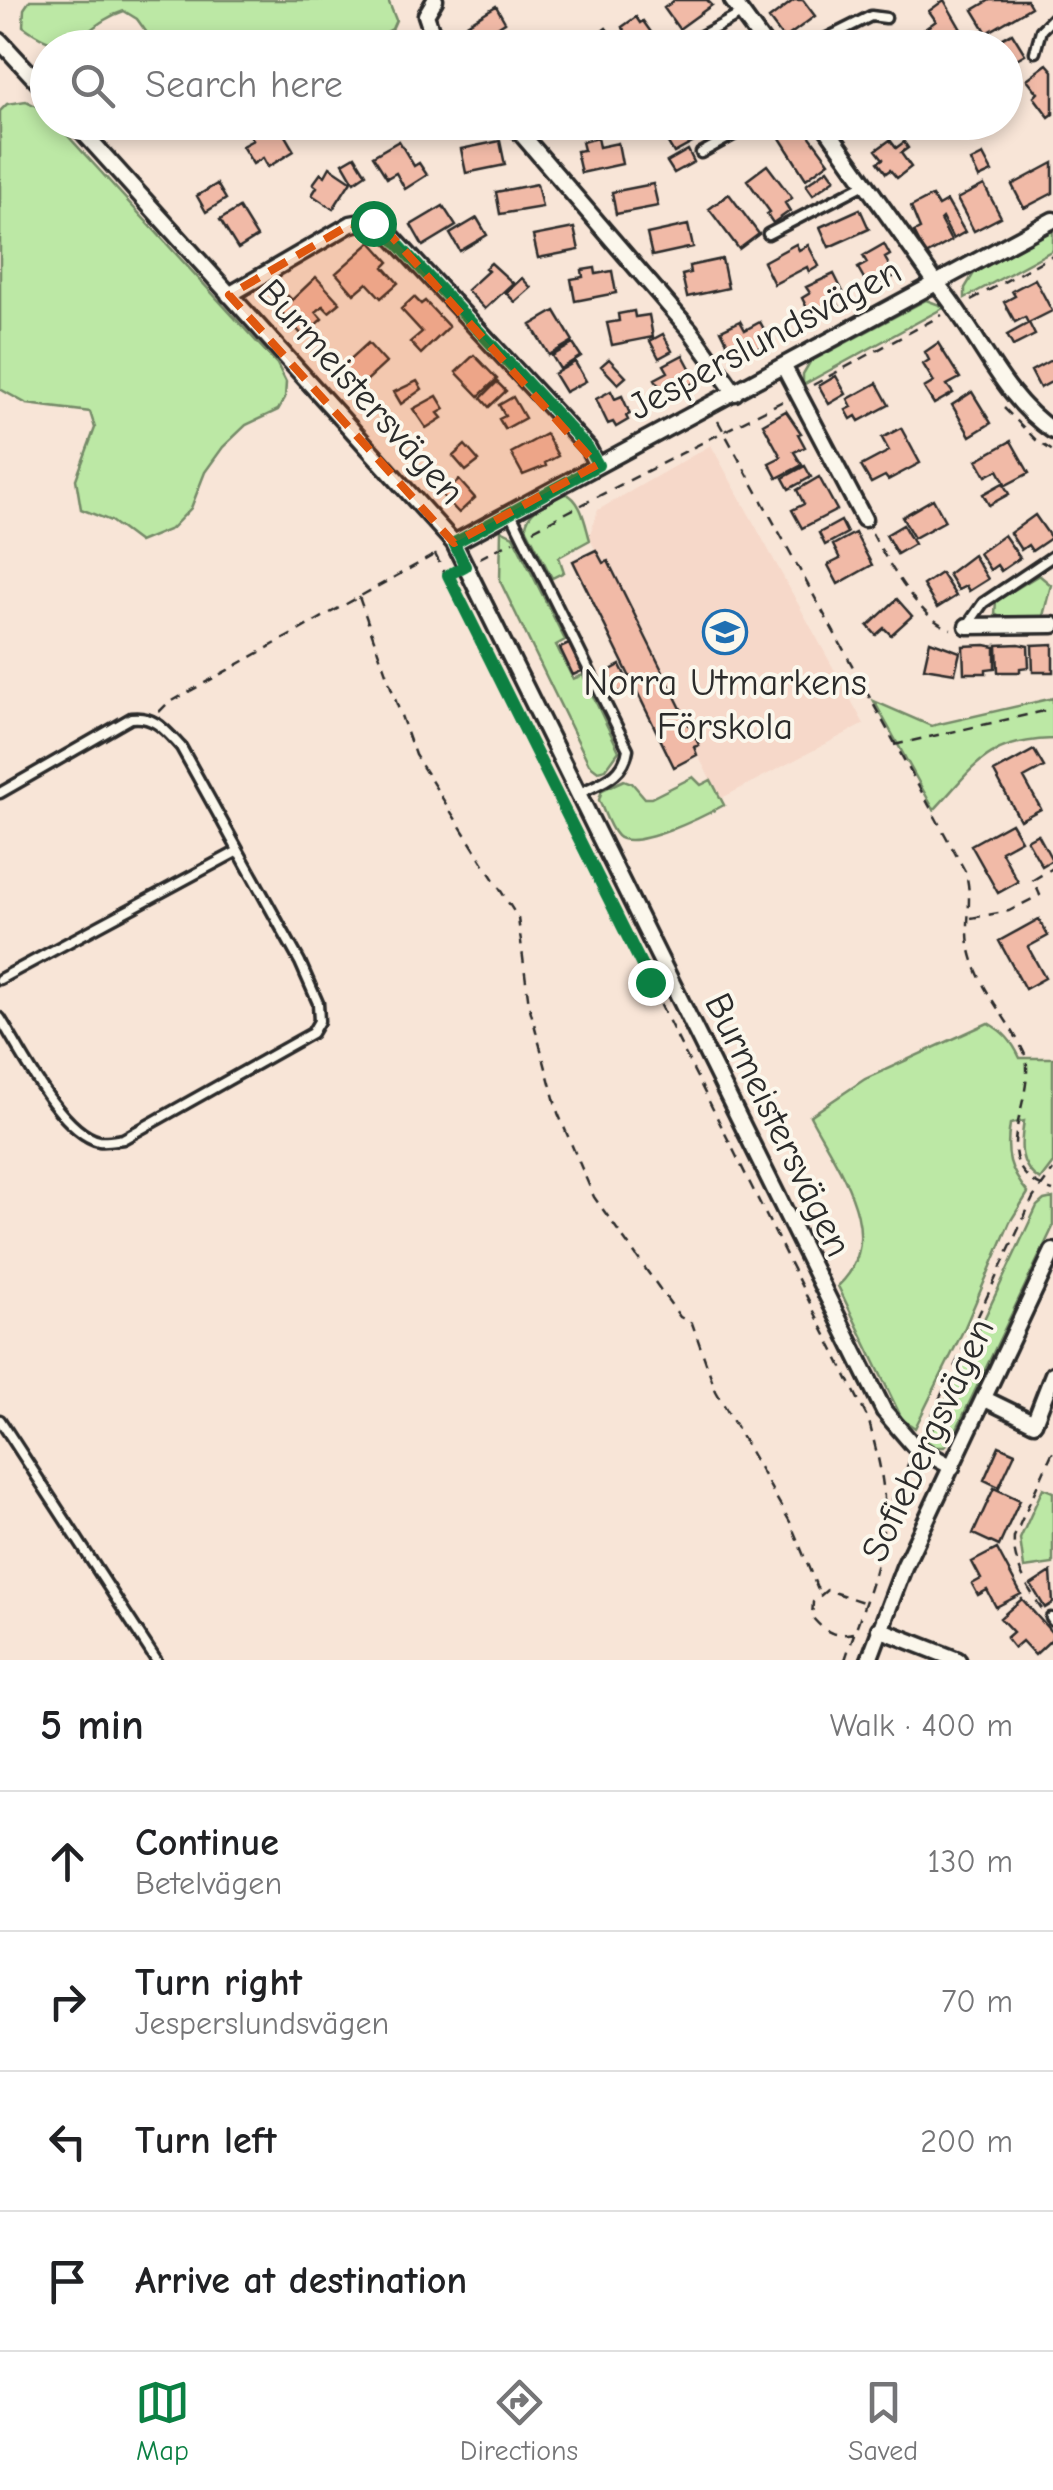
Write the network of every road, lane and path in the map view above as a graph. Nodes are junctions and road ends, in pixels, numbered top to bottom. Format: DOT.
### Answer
graph roads {
  1 [pos="435,0"];
  2 [pos="732,0"];
  3 [pos="742,13"];
  4 [pos="886,18"];
  5 [pos="1053,18"];
  6 [pos="431,30"];
  7 [pos="711,30"];
  8 [pos="754,30"];
  9 [pos="844,30"];
  10 [pos="0,41"];
  11 [pos="1036,52"];
  12 [pos="30,74"];
  13 [pos="90,140"];
  14 [pos="526,140"];
  15 [pos="724,140"];
  16 [pos="835,140"];
  17 [pos="700,153"];
  18 [pos="867,183"];
  19 [pos="1053,220"];
  20 [pos="768,234"];
  21 [pos="1053,255"];
  22 [pos="936,283"];
  23 [pos="230,295"];
  24 [pos="958,307"];
  25 [pos="784,368"];
  26 [pos="798,393"];
  27 [pos="735,394"];
  28 [pos="710,406"];
  29 [pos="724,431"];
  30 [pos="1053,431"];
  31 [pos="598,465"];
  32 [pos="510,511"];
  33 [pos="864,519"];
  34 [pos="522,536"];
  35 [pos="454,543"];
  36 [pos="436,554"];
  37 [pos="1053,556"];
  38 [pos="465,566"];
  39 [pos="448,575"];
  40 [pos="359,597"];
  41 [pos="1052,622"];
  42 [pos="967,626"];
  43 [pos="1053,709"];
  44 [pos="150,720"];
  45 [pos="894,746"];
  46 [pos="0,793"];
  47 [pos="578,794"];
  48 [pos="238,851"];
  49 [pos="1053,868"];
  50 [pos="969,919"];
  51 [pos="0,979"];
  52 [pos="0,1018"];
  53 [pos="1053,1170"];
  54 [pos="1041,1187"];
  55 [pos="1053,1191"];
  56 [pos="1053,1251"];
  57 [pos="1053,1374"];
  58 [pos="985,1400"];
  59 [pos="0,1420"];
  60 [pos="921,1438"];
  61 [pos="1053,1451"];
  62 [pos="910,1460"];
  63 [pos="952,1467"];
  64 [pos="884,1518"];
  65 [pos="820,1595"];
  66 [pos="864,1602"];
  67 [pos="1052,1619"];
  68 [pos="879,1629"];
  69 [pos="854,1633"];
  70 [pos="156,1660"];
  71 [pos="844,1660"];
  72 [pos="869,1660"];
  73 [pos="958,1660"];
  1 -- 6 [label="street"];
  2 -- 3 [label="street"];
  3 -- 7 [label="lane"];
  3 -- 8 [label="street"];
  4 -- 9 [label="lane"];
  5 -- 11 [label="lane"];
  10 -- 12 [label="street"];
  13 -- 23 [label="street, Burmeistersvägen"];
  14 -- 27 [label="street"];
  15 -- 17 [label="lane"];
  16 -- 18 [label="street"];
  18 -- 20 [label="lane"];
  18 -- 22 [label="street"];
  19 -- 22 [label="street, Jesperslundsvägen"];
  21 -- 24 [label="path"];
  22 -- 24 [label="street"];
  22 -- 25 [label="street, Jesperslundsvägen"];
  23 -- 31 [label="street"];
  23 -- 35 [label="street, Burmeistersvägen"];
  24 -- 26 [label="path"];
  24 -- 30 [label="street"];
  25 -- 26 [label="street"];
  25 -- 27 [label="street, Jesperslundsvägen"];
  26 -- 29 [label="path"];
  26 -- 33 [label="street"];
  27 -- 28 [label="street, Jesperslundsvägen"];
  28 -- 29 [label="path"];
  28 -- 31 [label="street, Jesperslundsvägen"];
  29 -- 34 [label="path"];
  29 -- 45 [label="path"];
  31 -- 32 [label="street, Jesperslundsvägen"];
  32 -- 34 [label="lane"];
  32 -- 35 [label="street, Jesperslundsvägen"];
  33 -- 42 [label="path"];
  34 -- 38 [label="path"];
  34 -- 47 [label="lane"];
  35 -- 36 [label="path"];
  35 -- 38 [label="street, Burmeistersvägen"];
  36 -- 39 [label="path"];
  36 -- 40 [label="path"];
  37 -- 42 [label="lane"];
  38 -- 39 [label="path"];
  38 -- 47 [label="street, Burmeistersvägen"];
  39 -- 64 [label="path"];
  40 -- 44 [label="path"];
  40 -- 65 [label="path"];
  41 -- 42 [label="street"];
  43 -- 45 [label="path"];
  44 -- 46 [label="lane"];
  44 -- 48 [label="lane"];
  45 -- 50 [label="path"];
  47 -- 63 [label="street, Burmeistersvägen"];
  48 -- 51 [label="lane"];
  48 -- 52 [label="lane"];
  49 -- 50 [label="path"];
  50 -- 54 [label="path"];
  53 -- 54 [label="path"];
  54 -- 55 [label="path"];
  54 -- 60 [label="path"];
  56 -- 58 [label="street, Sofiebergsvägen"];
  57 -- 58 [label="street"];
  58 -- 63 [label="street, Sofiebergsvägen"];
  59 -- 70 [label="lane"];
  61 -- 67 [label="path"];
  62 -- 64 [label="path"];
  63 -- 68 [label="street, Sofiebergsvägen"];
  64 -- 66 [label="path"];
  65 -- 66 [label="path"];
  65 -- 69 [label="path"];
  66 -- 69 [label="path"];
  68 -- 72 [label="street, Sofiebergsvägen"];
  68 -- 73 [label="street"];
  69 -- 71 [label="path"];
}
